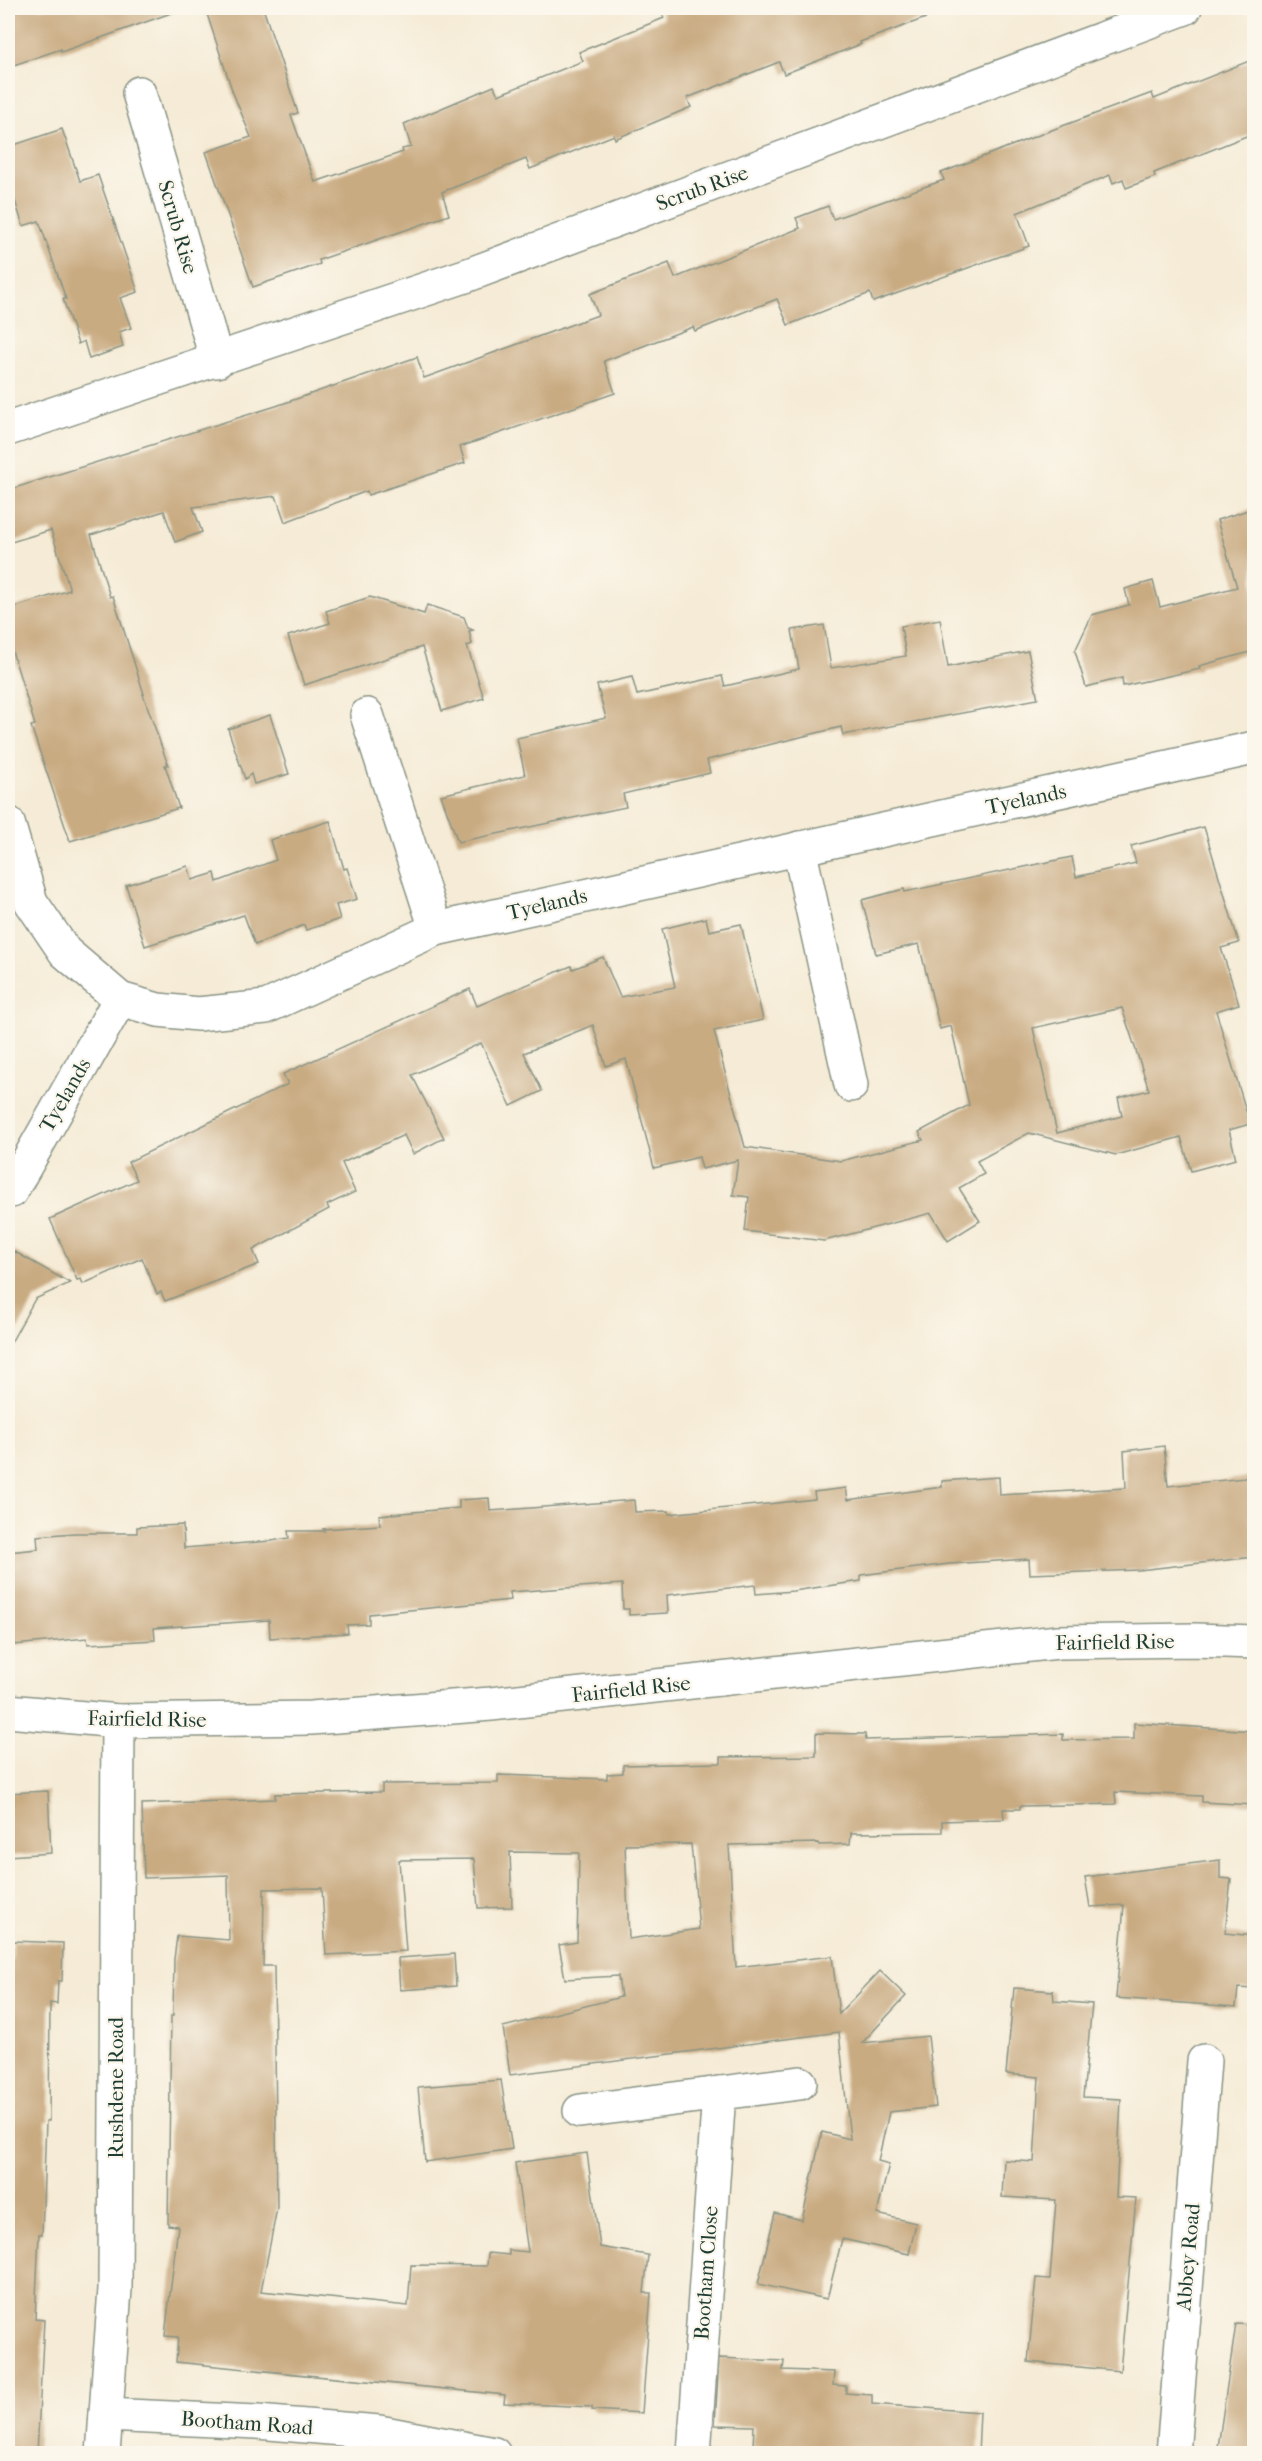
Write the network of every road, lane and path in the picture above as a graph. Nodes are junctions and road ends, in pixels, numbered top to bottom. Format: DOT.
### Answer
graph roads {
  1 [pos="1185,8"];
  2 [pos="139,93"];
  3 [pos="217,361"];
  4 [pos="8,429"];
  5 [pos="367,715"];
  6 [pos="1254,750"];
  7 [pos="8,823"];
  8 [pos="799,848"];
  9 [pos="436,929"];
  10 [pos="120,999"];
  11 [pos="851,1084"];
  12 [pos="11,1191"];
  13 [pos="1254,1642"];
  14 [pos="8,1711"];
  15 [pos="118,1721"];
  16 [pos="1204,2061"];
  17 [pos="800,2083"];
  18 [pos="719,2093"];
  19 [pos="580,2110"];
  20 [pos="106,2415"];
  21 [pos="103,2454"];
  22 [pos="494,2454"];
  23 [pos="694,2454"];
  24 [pos="1173,2454"];
  1 -- 3 [label="street, Scrub Rise"];
  2 -- 3 [label="street, Scrub Rise"];
  3 -- 4 [label="street, Scrub Rise"];
  5 -- 9 [label="street"];
  6 -- 8 [label="street, Tyelands"];
  7 -- 10 [label="street, Tyelands"];
  8 -- 9 [label="street, Tyelands"];
  8 -- 11 [label="street"];
  9 -- 10 [label="street, Tyelands"];
  10 -- 12 [label="street, Tyelands"];
  13 -- 15 [label="street, Fairfield Rise"];
  14 -- 15 [label="street, Fairfield Rise"];
  15 -- 20 [label="street, Rushdene Road"];
  16 -- 24 [label="street, Abbey Road"];
  17 -- 18 [label="street"];
  18 -- 19 [label="street"];
  18 -- 23 [label="street, Bootham Close"];
  20 -- 21 [label="street, Rushdene Road"];
  20 -- 22 [label="street, Bootham Road"];
}
